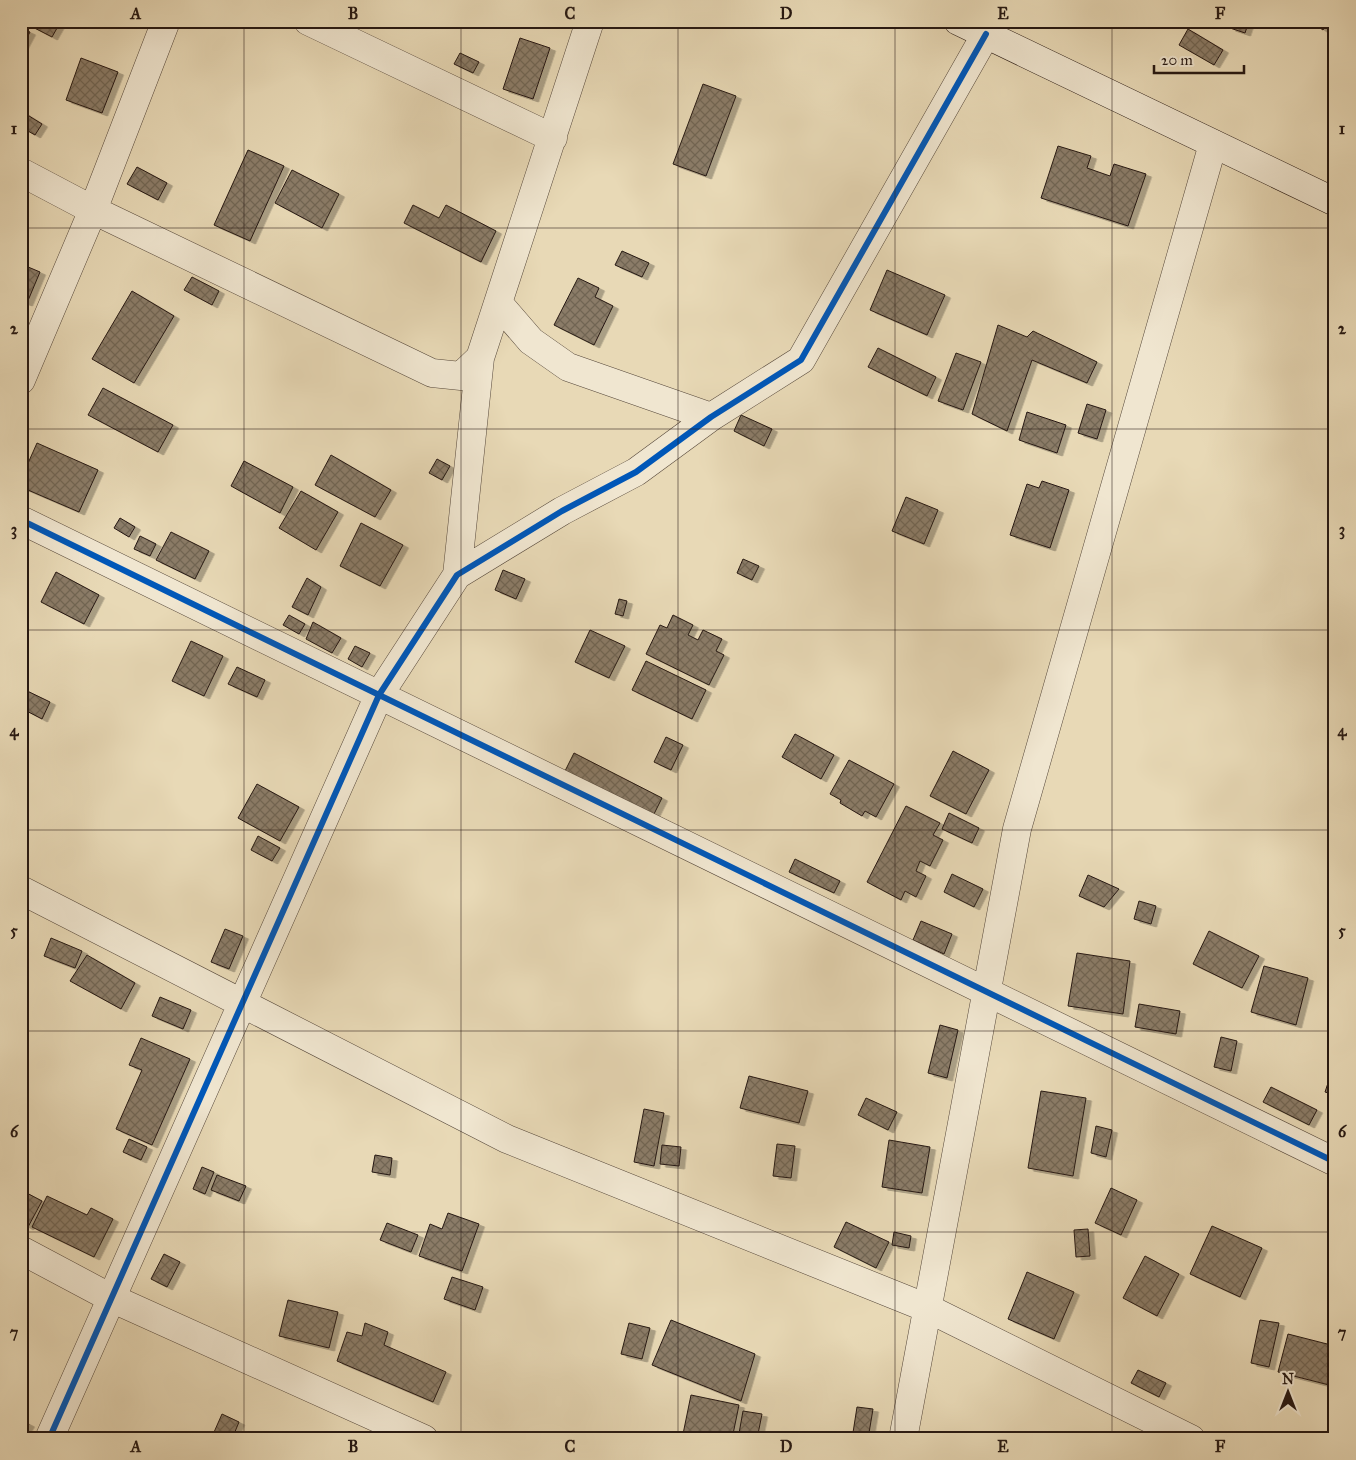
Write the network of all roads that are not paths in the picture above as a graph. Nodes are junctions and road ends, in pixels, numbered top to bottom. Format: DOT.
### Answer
graph roads {
  1 [pos="166,21"];
  2 [pos="308,21"];
  3 [pos="590,21"];
  4 [pos="960,22"];
  5 [pos="986,34"];
  6 [pos="553,138"];
  7 [pos="1213,144"];
  8 [pos="21,172"];
  9 [pos="1335,202"];
  10 [pos="93,210"];
  11 [pos="499,304"];
  12 [pos="480,358"];
  13 [pos="21,380"];
  14 [pos="711,416"];
  15 [pos="21,520"];
  16 [pos="457,575"];
  17 [pos="379,694"];
  18 [pos="21,890"];
  19 [pos="986,991"];
  20 [pos="242,1003"];
  21 [pos="1335,1162"];
  22 [pos="21,1250"];
  23 [pos="111,1298"];
  24 [pos="927,1308"];
  25 [pos="48,1439"];
  26 [pos="424,1439"];
  27 [pos="903,1439"];
  28 [pos="1191,1439"];
  1 -- 10 [label="street"];
  2 -- 6 [label="street"];
  3 -- 6 [label="street"];
  4 -- 5 [label="street"];
  5 -- 7 [label="street"];
  5 -- 14 [label="street"];
  6 -- 11 [label="street"];
  7 -- 9 [label="street"];
  7 -- 19 [label="street"];
  8 -- 10 [label="street"];
  10 -- 12 [label="street"];
  10 -- 13 [label="street"];
  11 -- 12 [label="street"];
  11 -- 14 [label="street"];
  12 -- 16 [label="street"];
  14 -- 16 [label="street"];
  15 -- 17 [label="street"];
  16 -- 17 [label="street"];
  17 -- 19 [label="street"];
  17 -- 20 [label="street"];
  18 -- 20 [label="street"];
  19 -- 21 [label="street"];
  19 -- 24 [label="street"];
  20 -- 23 [label="street"];
  20 -- 24 [label="street"];
  22 -- 23 [label="street"];
  23 -- 25 [label="street"];
  23 -- 26 [label="street"];
  24 -- 27 [label="street"];
  24 -- 28 [label="street"];
}
